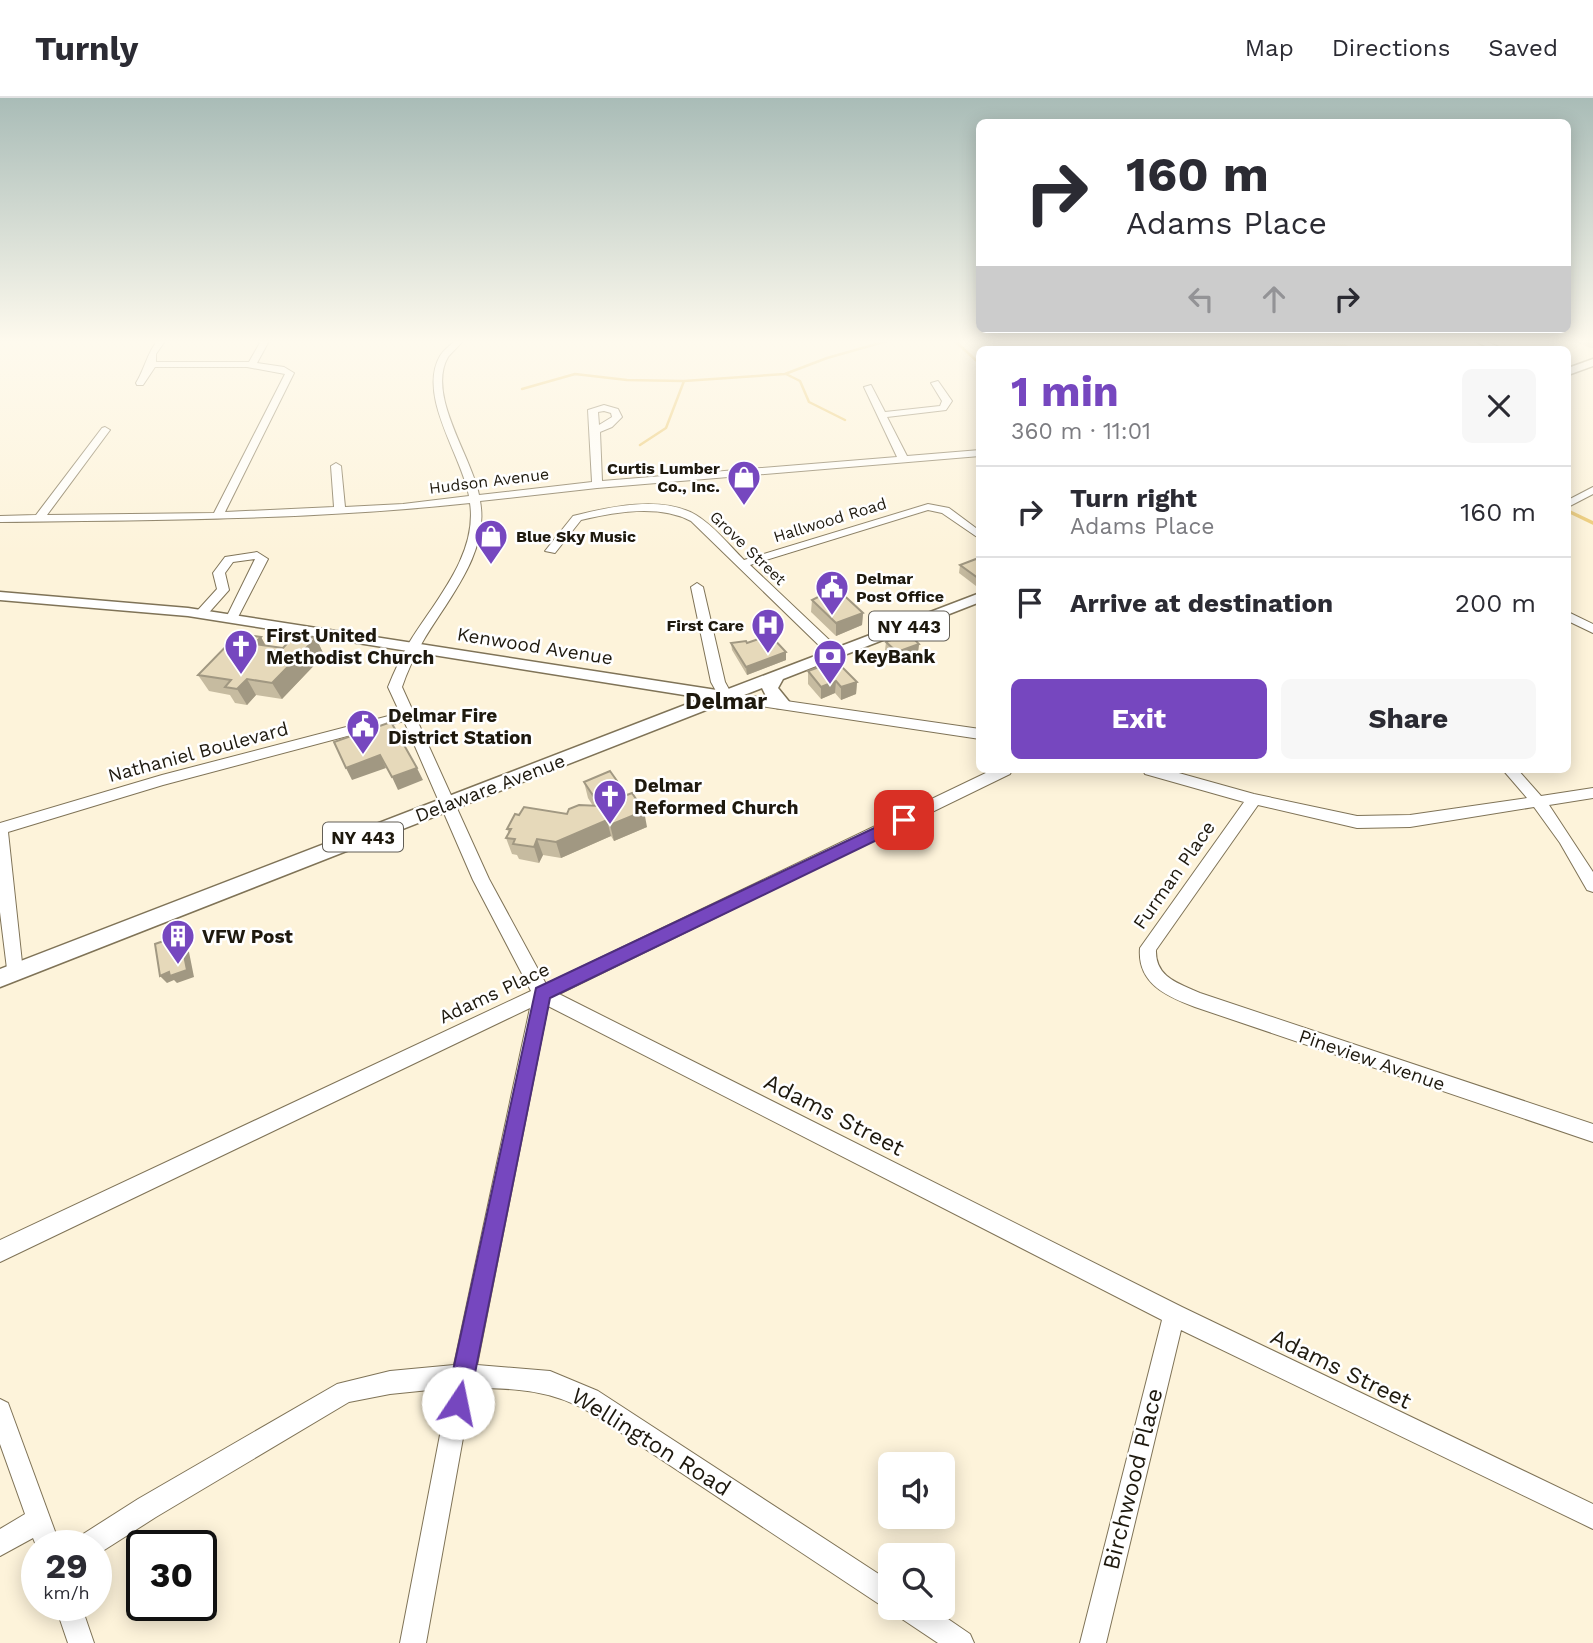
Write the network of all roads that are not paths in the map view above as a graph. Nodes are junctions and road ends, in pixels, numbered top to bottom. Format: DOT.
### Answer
graph roads {
  1 [pos="271,413"];
  2 [pos="445,413"];
  3 [pos="899,413"];
  4 [pos="883,415"];
  5 [pos="105,430"];
  6 [pos="595,430"];
  7 [pos="976,453"];
  8 [pos="904,461"];
  9 [pos="336,466"];
  10 [pos="597,485"];
  11 [pos="1593,490"];
  12 [pos="475,502"];
  13 [pos="1571,502"];
  14 [pos="340,510"];
  15 [pos="218,516"];
  16 [pos="0,519"];
  17 [pos="39,519"];
  18 [pos="976,533"];
  19 [pos="551,551"];
  20 [pos="742,564"];
  21 [pos="696,587"];
  22 [pos="0,596"];
  23 [pos="976,599"];
  24 [pos="201,614"];
  25 [pos="232,618"];
  26 [pos="1571,618"];
  27 [pos="1593,629"];
  28 [pos="413,646"];
  29 [pos="837,654"];
  30 [pos="778,677"];
  31 [pos="726,697"];
  32 [pos="783,704"];
  33 [pos="407,716"];
  34 [pos="976,733"];
  35 [pos="999,773"];
  36 [pos="1161,773"];
  37 [pos="1513,773"];
  38 [pos="1593,793"];
  39 [pos="1254,799"];
  40 [pos="1539,800"];
  41 [pos="447,804"];
  42 [pos="0,829"];
  43 [pos="1593,886"];
  44 [pos="7,975"];
  45 [pos="1155,978"];
  46 [pos="542,994"];
  47 [pos="1593,1133"];
  48 [pos="0,1251"];
  49 [pos="1174,1315"];
  50 [pos="463,1376"];
  51 [pos="0,1411"];
  52 [pos="1593,1517"];
  53 [pos="39,1520"];
  54 [pos="43,1530"];
  55 [pos="112,1530"];
  56 [pos="0,1543"];
  57 [pos="878,1588"];
  58 [pos="926,1620"];
  59 [pos="73,1621"];
  60 [pos="81,1643"];
  61 [pos="413,1643"];
  62 [pos="961,1643"];
  63 [pos="1093,1643"];
  1 -- 15 [label="street"];
  2 -- 12 [label="street"];
  3 -- 4 [label="street"];
  4 -- 8 [label="street"];
  5 -- 17 [label="street"];
  6 -- 10 [label="street"];
  7 -- 8 [label="street, Hudson Avenue"];
  8 -- 10 [label="street, Hudson Avenue"];
  9 -- 14 [label="street"];
  10 -- 12 [label="street, Hudson Avenue"];
  11 -- 13 [label="street"];
  12 -- 14 [label="street, Hudson Avenue"];
  12 -- 28 [label="street"];
  14 -- 15 [label="street, Hudson Avenue"];
  15 -- 17 [label="street, Hudson Avenue"];
  16 -- 17 [label="street, Hudson Avenue"];
  18 -- 20 [label="street, Hallwood Road"];
  19 -- 20 [label="street, Grove Street"];
  20 -- 29 [label="street, Grove Street"];
  21 -- 31 [label="street"];
  22 -- 24 [label="main road, Kenwood Avenue"];
  23 -- 29 [label="main road, Delaware Avenue / NY 443"];
  24 -- 25 [label="main road, Kenwood Avenue"];
  24 -- 25 [label="street"];
  25 -- 28 [label="main road, Kenwood Avenue"];
  26 -- 27 [label="street"];
  28 -- 31 [label="main road, Kenwood Avenue"];
  28 -- 33 [label="street"];
  29 -- 30 [label="main road, Delaware Avenue / NY 443"];
  30 -- 31 [label="main road, Delaware Avenue / NY 443"];
  30 -- 32 [label="main road"];
  31 -- 32 [label="street, Kenwood Avenue"];
  31 -- 41 [label="main road, Delaware Avenue / NY 443"];
  32 -- 34 [label="street, Kenwood Avenue"];
  33 -- 41 [label="street"];
  33 -- 42 [label="street, Nathaniel Boulevard"];
  35 -- 46 [label="street, Adams Place"];
  36 -- 39 [label="street"];
  37 -- 40 [label="street"];
  38 -- 40 [label="street"];
  39 -- 40 [label="street"];
  39 -- 45 [label="street, Furman Place"];
  40 -- 43 [label="street"];
  41 -- 44 [label="main road, Delaware Avenue / NY 443"];
  41 -- 46 [label="street"];
  42 -- 44 [label="street"];
  45 -- 47 [label="street, Pineview Avenue"];
  46 -- 48 [label="street, Adams Place"];
  46 -- 49 [label="street, Adams Street"];
  46 -- 50 [label="street"];
  49 -- 52 [label="street, Adams Street"];
  49 -- 63 [label="street, Birchwood Place"];
  50 -- 55 [label="street, Wellington Road"];
  50 -- 57 [label="street, Wellington Road"];
  50 -- 61 [label="street"];
  51 -- 53 [label="street"];
  53 -- 54 [label="street"];
  53 -- 56 [label="street"];
  58 -- 62 [label="street"];
  59 -- 60 [label="street"];
}
